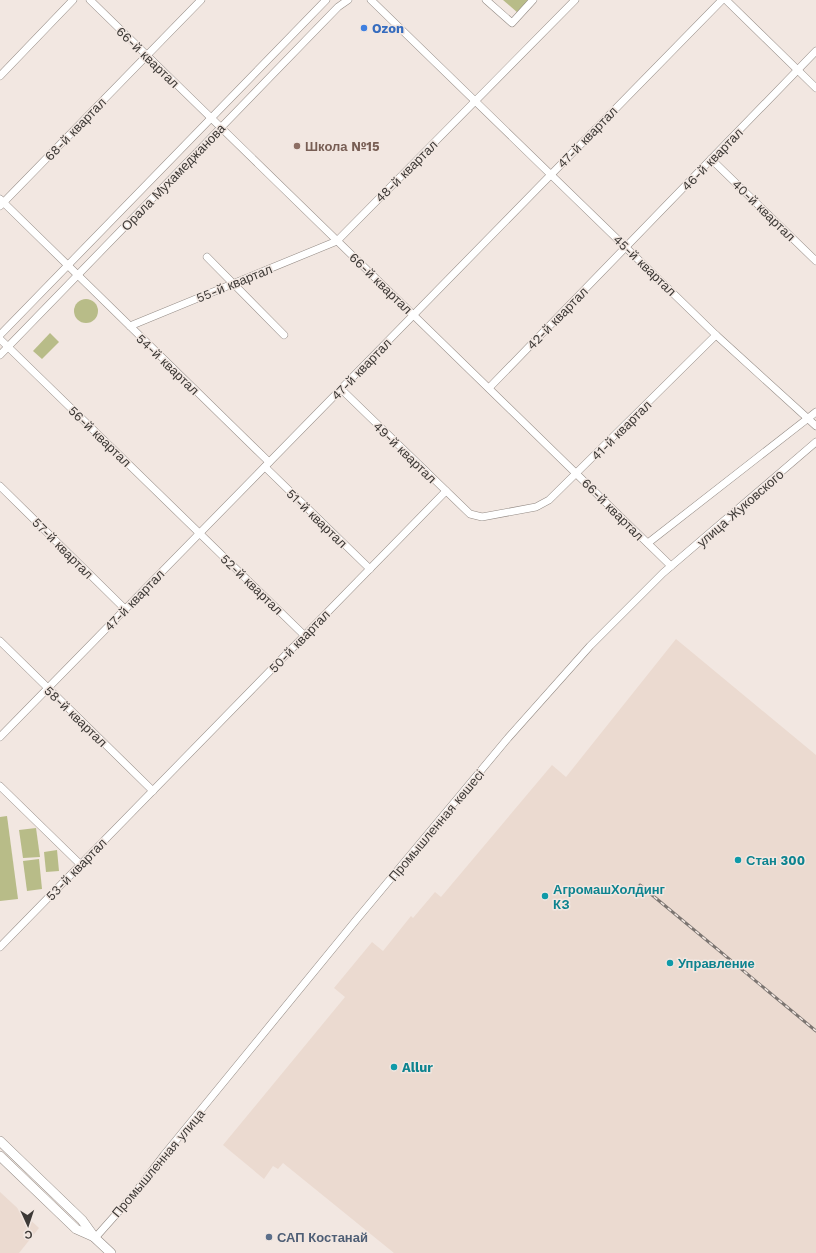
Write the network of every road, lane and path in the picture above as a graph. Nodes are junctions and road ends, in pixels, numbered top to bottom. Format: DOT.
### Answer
graph roads {
  1 [pos="73,0"];
  2 [pos="90,0"];
  3 [pos="201,0"];
  4 [pos="326,0"];
  5 [pos="348,0"];
  6 [pos="371,0"];
  7 [pos="486,0"];
  8 [pos="533,0"];
  9 [pos="575,0"];
  10 [pos="722,0"];
  11 [pos="726,0"];
  12 [pos="281,46"];
  13 [pos="816,51"];
  14 [pos="291,55"];
  15 [pos="147,56"];
  16 [pos="798,70"];
  17 [pos="0,76"];
  18 [pos="816,88"];
  19 [pos="476,101"];
  20 [pos="211,118"];
  21 [pos="221,128"];
  22 [pos="711,159"];
  23 [pos="551,174"];
  24 [pos="1,203"];
  25 [pos="337,241"];
  26 [pos="626,247"];
  27 [pos="207,257"];
  28 [pos="816,261"];
  29 [pos="68,265"];
  30 [pos="78,275"];
  31 [pos="233,284"];
  32 [pos="413,315"];
  33 [pos="130,326"];
  34 [pos="0,334"];
  35 [pos="284,335"];
  36 [pos="716,335"];
  37 [pos="0,339"];
  38 [pos="8,347"];
  39 [pos="0,355"];
  40 [pos="489,388"];
  41 [pos="341,389"];
  42 [pos="816,412"];
  43 [pos="807,418"];
  44 [pos="816,426"];
  45 [pos="816,442"];
  46 [pos="267,465"];
  47 [pos="577,473"];
  48 [pos="0,486"];
  49 [pos="446,491"];
  50 [pos="470,514"];
  51 [pos="200,533"];
  52 [pos="648,543"];
  53 [pos="671,566"];
  54 [pos="370,569"];
  55 [pos="663,573"];
  56 [pos="125,609"];
  57 [pos="304,636"];
  58 [pos="0,641"];
  59 [pos="48,688"];
  60 [pos="0,737"];
  61 [pos="0,786"];
  62 [pos="153,791"];
  63 [pos="81,865"];
  64 [pos="0,947"];
  65 [pos="220,1087"];
  66 [pos="0,1141"];
  67 [pos="0,1156"];
  68 [pos="95,1238"];
  69 [pos="111,1253"];
  1 -- 17 [label="street"];
  2 -- 15 [label="street, 66-й квартал"];
  3 -- 15 [label="street, 68-й квартал"];
  4 -- 12 [label="street, Орала Мухамеджанова"];
  5 -- 14 [label="street, Орала Мухамеджанова"];
  6 -- 19 [label="street, 45-й квартал"];
  7 -- 8 [label="street"];
  9 -- 19 [label="street"];
  10 -- 23 [label="street, 47-й квартал"];
  11 -- 16 [label="street"];
  12 -- 14 [label="street"];
  12 -- 20 [label="street, Орала Мухамеджанова"];
  13 -- 16 [label="street, 46-й квартал"];
  14 -- 21 [label="street, Орала Мухамеджанова"];
  15 -- 20 [label="street, 66-й квартал"];
  15 -- 24 [label="street, 68-й квартал"];
  16 -- 18 [label="street"];
  16 -- 22 [label="street, 46-й квартал"];
  19 -- 23 [label="street, 45-й квартал"];
  19 -- 25 [label="street, 48-й квартал"];
  20 -- 21 [label="street, 66-й квартал"];
  20 -- 29 [label="street, Орала Мухамеджанова"];
  21 -- 25 [label="street, 66-й квартал"];
  21 -- 30 [label="street, Орала Мухамеджанова"];
  22 -- 26 [label="street, 46-й квартал"];
  22 -- 28 [label="street, 40-й квартал"];
  23 -- 26 [label="street, 45-й квартал"];
  23 -- 32 [label="street, 47-й квартал"];
  24 -- 29 [label="street, 54-й квартал"];
  25 -- 31 [label="street, 55-й квартал"];
  25 -- 32 [label="street, 66-й квартал"];
  26 -- 36 [label="street, 45-й квартал"];
  26 -- 40 [label="street, 42-й квартал"];
  27 -- 31 [label="street"];
  29 -- 30 [label="street, 54-й квартал"];
  29 -- 34 [label="street, Орала Мухамеджанова"];
  30 -- 33 [label="street, 54-й квартал"];
  30 -- 38 [label="street, Орала Мухамеджанова"];
  31 -- 33 [label="street, 55-й квартал"];
  31 -- 35 [label="street"];
  32 -- 40 [label="street, 66-й квартал"];
  32 -- 41 [label="street, 47-й квартал"];
  33 -- 46 [label="street, 54-й квартал"];
  36 -- 43 [label="street, 45-й квартал"];
  36 -- 47 [label="street, 41-й квартал"];
  37 -- 38 [label="street, 56-й квартал"];
  38 -- 39 [label="street, Орала Мухамеджанова"];
  38 -- 51 [label="street, 56-й квартал"];
  40 -- 47 [label="street, 66-й квартал"];
  41 -- 46 [label="street, 47-й квартал"];
  41 -- 49 [label="street, 49-й квартал"];
  42 -- 43 [label="street"];
  43 -- 44 [label="street, 45-й квартал"];
  43 -- 52 [label="street"];
  45 -- 53 [label="street, улица Жуковского"];
  46 -- 51 [label="street, 47-й квартал"];
  46 -- 54 [label="street, 51-й квартал"];
  47 -- 50 [label="street, 41-й квартал"];
  47 -- 52 [label="street, 66-й квартал"];
  48 -- 56 [label="street, 57-й квартал"];
  49 -- 50 [label="street, 49-й квартал"];
  49 -- 54 [label="street, 50-й квартал"];
  51 -- 56 [label="street, 47-й квартал"];
  51 -- 57 [label="street, 52-й квартал"];
  52 -- 53 [label="street, 66-й квартал"];
  53 -- 55 [label="street, улица Жуковского"];
  54 -- 57 [label="street, 50-й квартал"];
  55 -- 65 [label="street, Промышленная көшесі"];
  56 -- 59 [label="street, 47-й квартал"];
  57 -- 62 [label="street, 50-й квартал"];
  58 -- 59 [label="street, 58-й квартал"];
  59 -- 60 [label="street, 47-й квартал"];
  59 -- 62 [label="street, 58-й квартал"];
  61 -- 63 [label="street"];
  62 -- 63 [label="street, 53-й квартал"];
  63 -- 64 [label="street, 53-й квартал"];
  65 -- 68 [label="street, Промышленная улица"];
  66 -- 68 [label="main road"];
  67 -- 68 [label="main road"];
  68 -- 69 [label="main road"];
}
